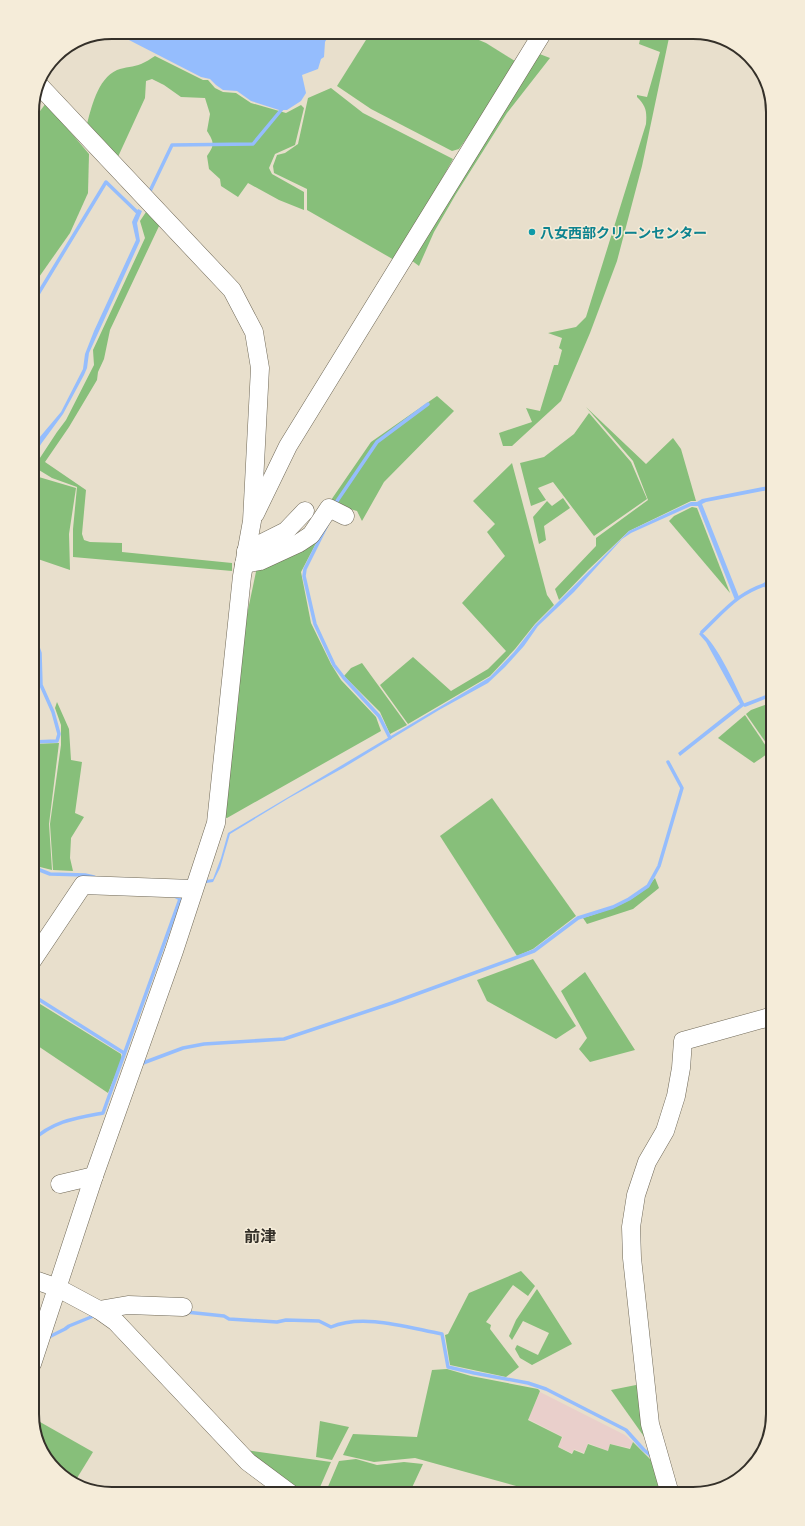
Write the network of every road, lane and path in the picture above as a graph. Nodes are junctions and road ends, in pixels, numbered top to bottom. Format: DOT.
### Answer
graph roads {
  1 [pos="539,39"];
  2 [pos="43,89"];
  3 [pos="305,512"];
  4 [pos="345,516"];
  5 [pos="252,521"];
  6 [pos="245,557"];
  7 [pos="193,889"];
  8 [pos="39,951"];
  9 [pos="766,1018"];
  10 [pos="94,1176"];
  11 [pos="60,1184"];
  12 [pos="39,1282"];
  13 [pos="58,1288"];
  14 [pos="183,1307"];
  15 [pos="99,1310"];
  16 [pos="39,1344"];
  17 [pos="282,1487"];
  18 [pos="668,1487"];
  1 -- 5 [label="street"];
  2 -- 5 [label="street"];
  3 -- 6 [label="street"];
  4 -- 6 [label="street"];
  5 -- 6 [label="street"];
  6 -- 7 [label="street"];
  7 -- 8 [label="street"];
  7 -- 10 [label="street"];
  9 -- 18 [label="street"];
  10 -- 11 [label="street"];
  10 -- 13 [label="street"];
  12 -- 13 [label="street"];
  13 -- 15 [label="street"];
  13 -- 16 [label="street"];
  14 -- 15 [label="street"];
  15 -- 17 [label="street"];
}
